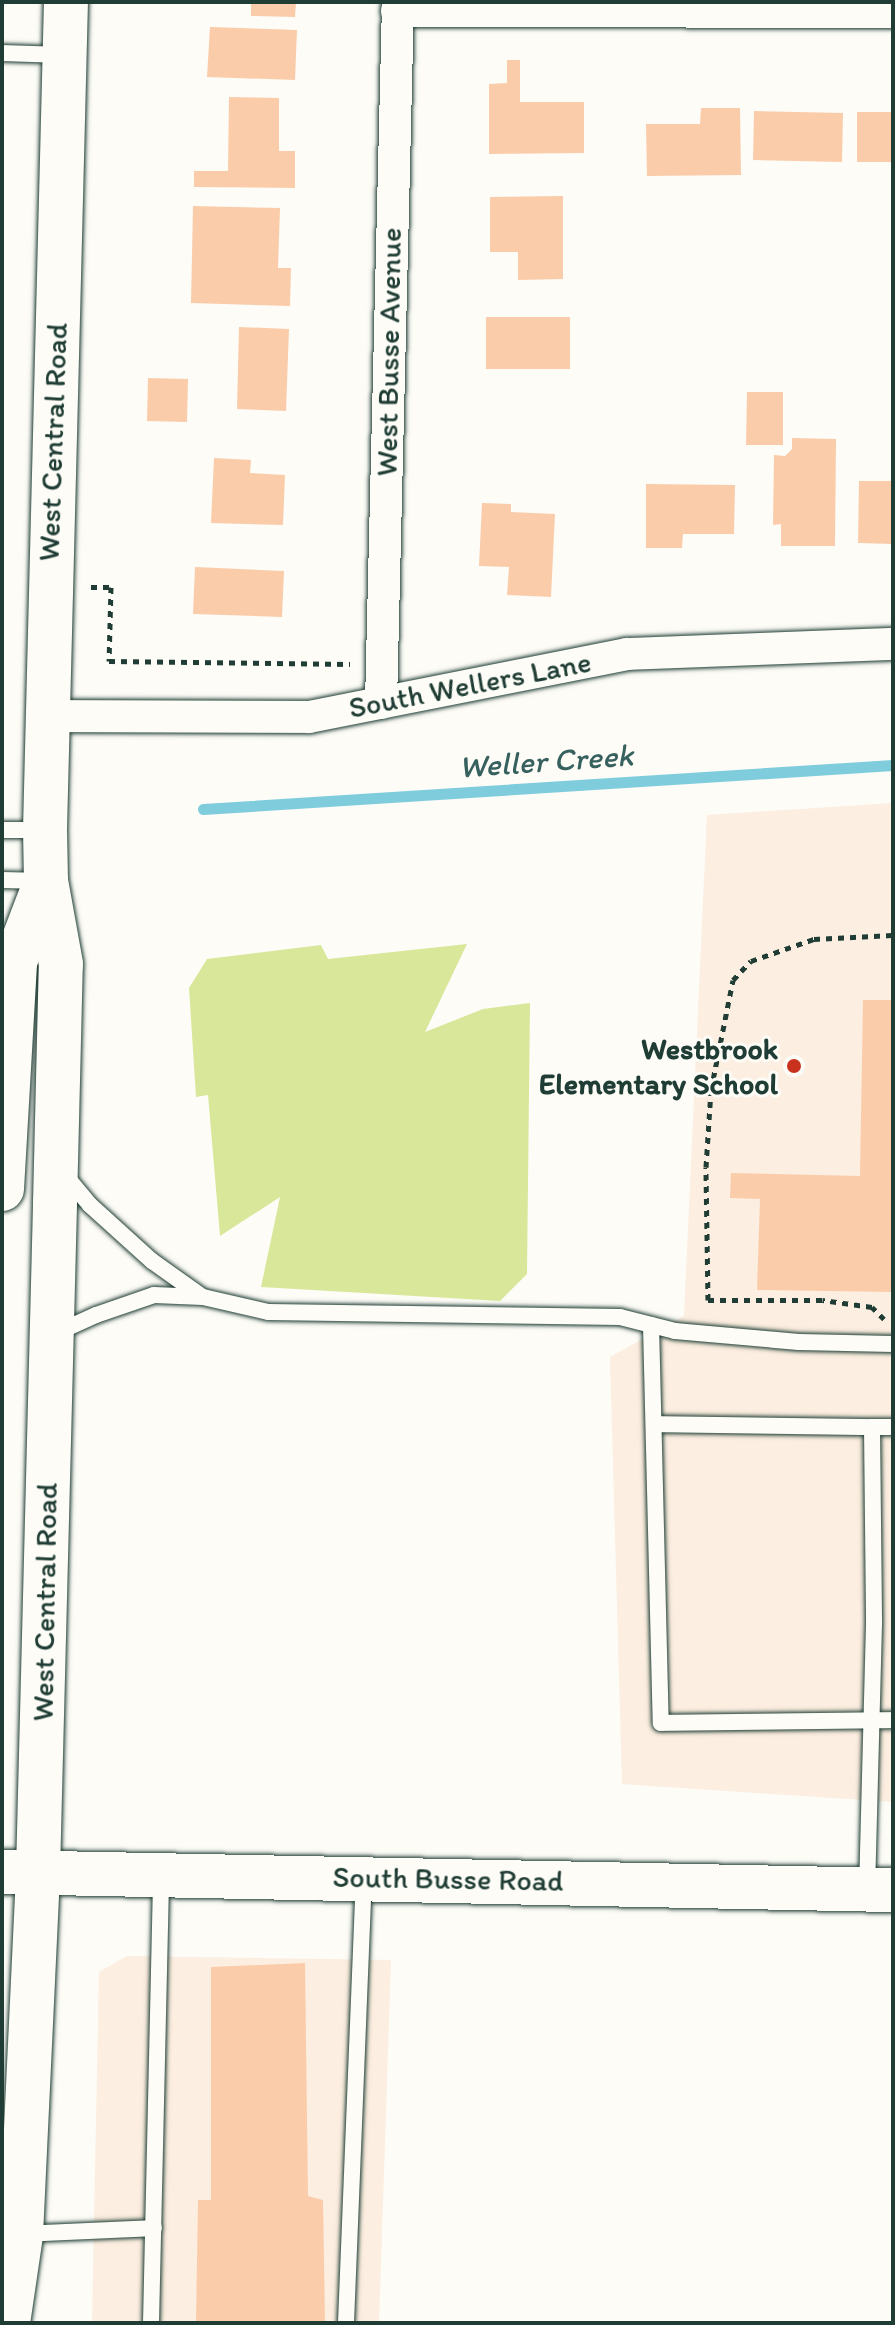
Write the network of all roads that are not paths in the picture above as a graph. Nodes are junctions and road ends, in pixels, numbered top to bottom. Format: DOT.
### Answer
graph roads {
  1 [pos="66,2"];
  2 [pos="398,7"];
  3 [pos="893,12"];
  4 [pos="2,53"];
  5 [pos="64,55"];
  6 [pos="893,644"];
  7 [pos="381,703"];
  8 [pos="47,716"];
  9 [pos="2,830"];
  10 [pos="45,830"];
  11 [pos="2,880"];
  12 [pos="46,881"];
  13 [pos="56,1165"];
  14 [pos="2,1189"];
  15 [pos="203,1297"];
  16 [pos="651,1325"];
  17 [pos="52,1335"];
  18 [pos="893,1344"];
  19 [pos="654,1424"];
  20 [pos="872,1427"];
  21 [pos="893,1427"];
  22 [pos="873,1720"];
  23 [pos="893,1720"];
  24 [pos="20,1872"];
  25 [pos="161,1874"];
  26 [pos="364,1877"];
  27 [pos="880,1890"];
  28 [pos="154,2228"];
  29 [pos="21,2235"];
  30 [pos="8,2323"];
  31 [pos="151,2323"];
  32 [pos="346,2323"];
  1 -- 5 [label="main road, West Central Road"];
  2 -- 3 [label="street"];
  2 -- 7 [label="street, West Busse Avenue"];
  4 -- 5 [label="lane"];
  5 -- 8 [label="main road, West Central Road"];
  6 -- 7 [label="street, South Wellers Lane"];
  7 -- 8 [label="street, South Wellers Lane"];
  8 -- 10 [label="main road, West Central Road"];
  9 -- 10 [label="lane"];
  10 -- 12 [label="main road, West Central Road"];
  11 -- 12 [label="lane"];
  12 -- 13 [label="main road, West Central Road"];
  12 -- 14 [label="main road, West Central Road"];
  13 -- 15 [label="lane"];
  13 -- 17 [label="main road, West Central Road"];
  15 -- 16 [label="lane"];
  15 -- 17 [label="lane"];
  16 -- 18 [label="lane"];
  16 -- 19 [label="lane"];
  17 -- 24 [label="main road, West Central Road"];
  19 -- 20 [label="lane"];
  19 -- 22 [label="lane"];
  20 -- 21 [label="lane"];
  20 -- 22 [label="lane"];
  22 -- 23 [label="lane"];
  22 -- 27 [label="lane"];
  24 -- 25 [label="main road, South Busse Road"];
  24 -- 29 [label="main road, West Central Road"];
  25 -- 26 [label="main road, South Busse Road"];
  25 -- 28 [label="lane"];
  26 -- 27 [label="main road, South Busse Road"];
  26 -- 32 [label="lane"];
  28 -- 29 [label="lane"];
  28 -- 31 [label="lane"];
  29 -- 30 [label="main road, West Central Road"];
}
